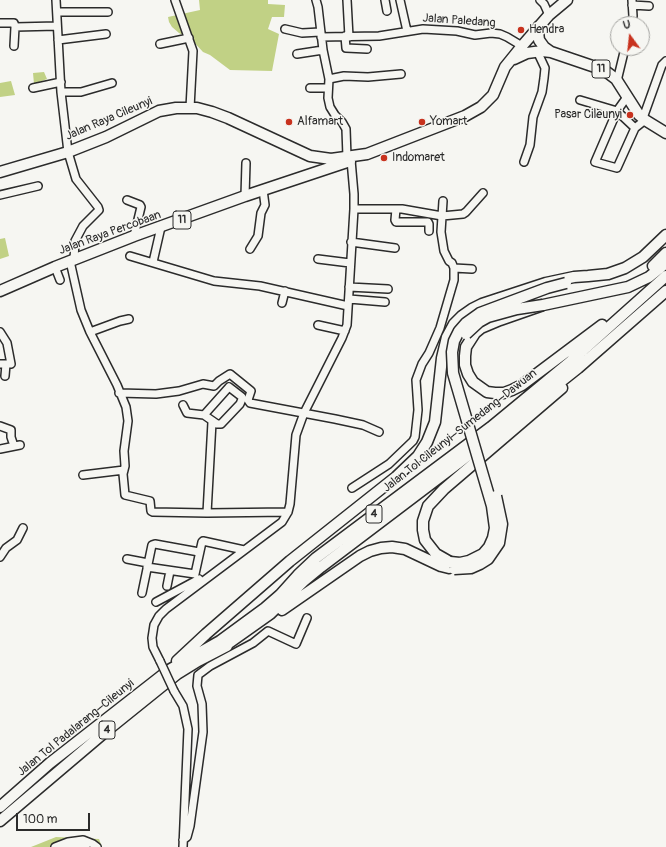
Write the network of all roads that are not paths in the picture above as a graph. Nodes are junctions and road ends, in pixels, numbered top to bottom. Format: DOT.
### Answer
graph roads {
  1 [pos="56,0"];
  2 [pos="175,0"];
  3 [pos="316,0"];
  4 [pos="347,0"];
  5 [pos="385,0"];
  6 [pos="400,0"];
  7 [pos="540,0"];
  8 [pos="567,0"];
  9 [pos="632,3"];
  10 [pos="650,6"];
  11 [pos="387,11"];
  12 [pos="57,12"];
  13 [pos="108,12"];
  14 [pos="549,15"];
  15 [pos="633,16"];
  16 [pos="0,23"];
  17 [pos="57,26"];
  18 [pos="539,26"];
  19 [pos="15,27"];
  20 [pos="285,29"];
  21 [pos="407,31"];
  22 [pos="106,34"];
  23 [pos="321,35"];
  24 [pos="347,36"];
  25 [pos="189,38"];
  26 [pos="58,40"];
  27 [pos="160,44"];
  28 [pos="14,46"];
  29 [pos="522,46"];
  30 [pos="366,49"];
  31 [pos="323,50"];
  32 [pos="537,51"];
  33 [pos="551,52"];
  34 [pos="297,54"];
  35 [pos="623,56"];
  36 [pos="666,61"];
  37 [pos="505,68"];
  38 [pos="401,74"];
  39 [pos="329,79"];
  40 [pos="617,81"];
  41 [pos="61,82"];
  42 [pos="112,83"];
  43 [pos="33,88"];
  44 [pos="310,88"];
  45 [pos="328,88"];
  46 [pos="61,92"];
  47 [pos="628,97"];
  48 [pos="580,100"];
  49 [pos="190,108"];
  50 [pos="617,111"];
  51 [pos="644,119"];
  52 [pos="635,128"];
  53 [pos="666,133"];
  54 [pos="68,152"];
  55 [pos="320,158"];
  56 [pos="349,159"];
  57 [pos="524,162"];
  58 [pos="246,163"];
  59 [pos="322,171"];
  60 [pos="0,172"];
  61 [pos="38,186"];
  62 [pos="263,190"];
  63 [pos="483,193"];
  64 [pos="0,195"];
  65 [pos="245,196"];
  66 [pos="127,200"];
  67 [pos="443,201"];
  68 [pos="354,209"];
  69 [pos="396,209"];
  70 [pos="442,216"];
  71 [pos="161,228"];
  72 [pos="429,231"];
  73 [pos="666,235"];
  74 [pos="134,236"];
  75 [pos="351,242"];
  76 [pos="666,244"];
  77 [pos="395,248"];
  78 [pos="250,249"];
  79 [pos="666,254"];
  80 [pos="130,256"];
  81 [pos="318,259"];
  82 [pos="72,260"];
  83 [pos="153,262"];
  84 [pos="350,263"];
  85 [pos="666,263"];
  86 [pos="56,267"];
  87 [pos="454,268"];
  88 [pos="626,268"];
  89 [pos="472,269"];
  90 [pos="588,276"];
  91 [pos="60,280"];
  92 [pos="662,280"];
  93 [pos="349,287"];
  94 [pos="388,289"];
  95 [pos="0,291"];
  96 [pos="285,291"];
  97 [pos="666,291"];
  98 [pos="596,294"];
  99 [pos="348,302"];
  100 [pos="385,302"];
  101 [pos="282,303"];
  102 [pos="543,305"];
  103 [pos="129,319"];
  104 [pos="318,325"];
  105 [pos="345,331"];
  106 [pos="0,332"];
  107 [pos="90,332"];
  108 [pos="2,340"];
  109 [pos="3,364"];
  110 [pos="5,376"];
  111 [pos="120,393"];
  112 [pos="541,396"];
  113 [pos="183,405"];
  114 [pos="304,412"];
  115 [pos="204,416"];
  116 [pos="212,422"];
  117 [pos="0,426"];
  118 [pos="379,432"];
  119 [pos="0,449"];
  120 [pos="124,470"];
  121 [pos="83,475"];
  122 [pos="352,488"];
  123 [pos="288,512"];
  124 [pos="206,513"];
  125 [pos="23,528"];
  126 [pos="244,550"];
  127 [pos="200,552"];
  128 [pos="0,557"];
  129 [pos="127,559"];
  130 [pos="148,565"];
  131 [pos="450,565"];
  132 [pos="216,570"];
  133 [pos="170,571"];
  134 [pos="167,586"];
  135 [pos="142,593"];
  136 [pos="156,602"];
  137 [pos="307,618"];
  138 [pos="222,648"];
  139 [pos="169,670"];
  140 [pos="0,807"];
  141 [pos="0,821"];
  142 [pos="183,844"];
  143 [pos="55,847"];
  144 [pos="68,847"];
  145 [pos="86,847"];
  146 [pos="97,847"];
  1 -- 12 [label="street"];
  2 -- 25 [label="street"];
  3 -- 23 [label="street"];
  4 -- 24 [label="street"];
  5 -- 11 [label="street"];
  6 -- 21 [label="street"];
  7 -- 14 [label="street"];
  8 -- 14 [label="highway, 11"];
  9 -- 10 [label="street"];
  9 -- 15 [label="street"];
  12 -- 13 [label="street"];
  12 -- 17 [label="street"];
  14 -- 18 [label="highway, 11"];
  16 -- 19 [label="street"];
  17 -- 19 [label="street"];
  17 -- 26 [label="street"];
  18 -- 29 [label="highway, 11"];
  18 -- 33 [label="highway"];
  19 -- 28 [label="street"];
  20 -- 23 [label="street, Jalan Paledang"];
  21 -- 24 [label="street, Jalan Paledang"];
  21 -- 29 [label="street, Jalan Paledang"];
  22 -- 26 [label="street"];
  23 -- 24 [label="street, Jalan Paledang"];
  23 -- 31 [label="street"];
  24 -- 30 [label="street"];
  25 -- 27 [label="street"];
  25 -- 49 [label="street"];
  26 -- 41 [label="street"];
  29 -- 37 [label="highway, 11"];
  31 -- 34 [label="street"];
  31 -- 39 [label="street"];
  32 -- 33 [label="highway, 11"];
  32 -- 37 [label="highway, 11"];
  32 -- 57 [label="street"];
  33 -- 40 [label="highway, 11"];
  35 -- 40 [label="street"];
  36 -- 51 [label="street"];
  37 -- 56 [label="highway, Jalan Raya Percobaan / 11"];
  38 -- 39 [label="street"];
  39 -- 45 [label="street"];
  40 -- 47 [label="highway, 11"];
  41 -- 43 [label="street"];
  41 -- 46 [label="street"];
  42 -- 46 [label="street"];
  44 -- 45 [label="street"];
  45 -- 56 [label="street"];
  46 -- 54 [label="street"];
  47 -- 50 [label="street"];
  47 -- 51 [label="highway, 11"];
  48 -- 50 [label="street"];
  49 -- 54 [label="highway, Jalan Raya Cileunyi / 11"];
  49 -- 55 [label="highway, Jalan Raya Cileunyi / 11"];
  50 -- 52 [label="street"];
  50 -- 52 [label="street"];
  51 -- 52 [label="street"];
  51 -- 53 [label="highway, 11"];
  54 -- 60 [label="highway, Jalan Raya Cileunyi / 11"];
  54 -- 82 [label="street"];
  55 -- 56 [label="highway, Jalan Raya Cileunyi / 11"];
  55 -- 59 [label="highway"];
  56 -- 59 [label="highway, Jalan Raya Percobaan / 11"];
  56 -- 68 [label="street"];
  58 -- 65 [label="street"];
  59 -- 62 [label="highway, Jalan Raya Percobaan / 11"];
  61 -- 64 [label="street"];
  62 -- 65 [label="highway, Jalan Raya Percobaan / 11"];
  62 -- 78 [label="street"];
  63 -- 70 [label="street"];
  65 -- 71 [label="highway, Jalan Raya Percobaan / 11"];
  66 -- 74 [label="street"];
  67 -- 70 [label="street"];
  68 -- 69 [label="street"];
  68 -- 75 [label="street"];
  69 -- 70 [label="street"];
  69 -- 72 [label="street"];
  70 -- 87 [label="street"];
  71 -- 74 [label="highway, Jalan Raya Percobaan / 11"];
  71 -- 83 [label="street"];
  73 -- 88 [label="highway"];
  74 -- 82 [label="highway, Jalan Raya Percobaan / 11"];
  75 -- 77 [label="street"];
  75 -- 84 [label="street"];
  76 -- 88 [label="highway"];
  79 -- 98 [label="highway"];
  80 -- 83 [label="street"];
  81 -- 84 [label="street"];
  82 -- 86 [label="highway, Jalan Raya Percobaan / 11"];
  82 -- 107 [label="street"];
  83 -- 96 [label="street"];
  84 -- 93 [label="street"];
  85 -- 98 [label="highway"];
  86 -- 91 [label="street"];
  86 -- 95 [label="highway, Jalan Raya Percobaan / 11"];
  87 -- 89 [label="street"];
  87 -- 122 [label="street"];
  88 -- 90 [label="highway"];
  90 -- 131 [label="highway, bridge"];
  90 -- 139 [label="highway"];
  92 -- 102 [label="highway, bridge"];
  92 -- 112 [label="highway, Jalan Tol Cileunyi–Sumedang–Dawuan / 4"];
  93 -- 94 [label="street"];
  93 -- 99 [label="street"];
  96 -- 99 [label="street"];
  96 -- 101 [label="street"];
  97 -- 112 [label="highway"];
  98 -- 102 [label="highway"];
  99 -- 100 [label="street"];
  99 -- 105 [label="street"];
  102 -- 131 [label="highway, bridge"];
  103 -- 107 [label="street"];
  104 -- 105 [label="street"];
  105 -- 114 [label="street"];
  106 -- 108 [label="street"];
  107 -- 111 [label="street"];
  108 -- 109 [label="street"];
  109 -- 110 [label="street"];
  111 -- 114 [label="street"];
  111 -- 120 [label="street"];
  112 -- 131 [label="highway"];
  112 -- 138 [label="highway, Jalan Tol Cileunyi–Sumedang–Dawuan / 4"];
  112 -- 139 [label="highway, Jalan Tol Cileunyi–Sumedang–Dawuan / 4"];
  113 -- 115 [label="street"];
  114 -- 118 [label="street"];
  114 -- 123 [label="street"];
  115 -- 116 [label="street"];
  115 -- 116 [label="street"];
  116 -- 124 [label="street"];
  117 -- 119 [label="street"];
  120 -- 121 [label="street"];
  120 -- 124 [label="street"];
  123 -- 124 [label="street"];
  123 -- 126 [label="street"];
  125 -- 128 [label="street"];
  126 -- 127 [label="street"];
  126 -- 132 [label="street"];
  127 -- 130 [label="street"];
  127 -- 133 [label="street"];
  129 -- 130 [label="street"];
  130 -- 133 [label="street"];
  130 -- 135 [label="street"];
  131 -- 138 [label="highway"];
  132 -- 136 [label="street"];
  132 -- 142 [label="street, bridge"];
  133 -- 134 [label="street"];
  137 -- 142 [label="street"];
  138 -- 141 [label="highway, Jalan Tol Padalarang–Cileunyi / 4"];
  139 -- 140 [label="highway, Jalan Tol Padalarang–Cileunyi / 4"];
  143 -- 146 [label="street"];
  144 -- 145 [label="street"];
}
